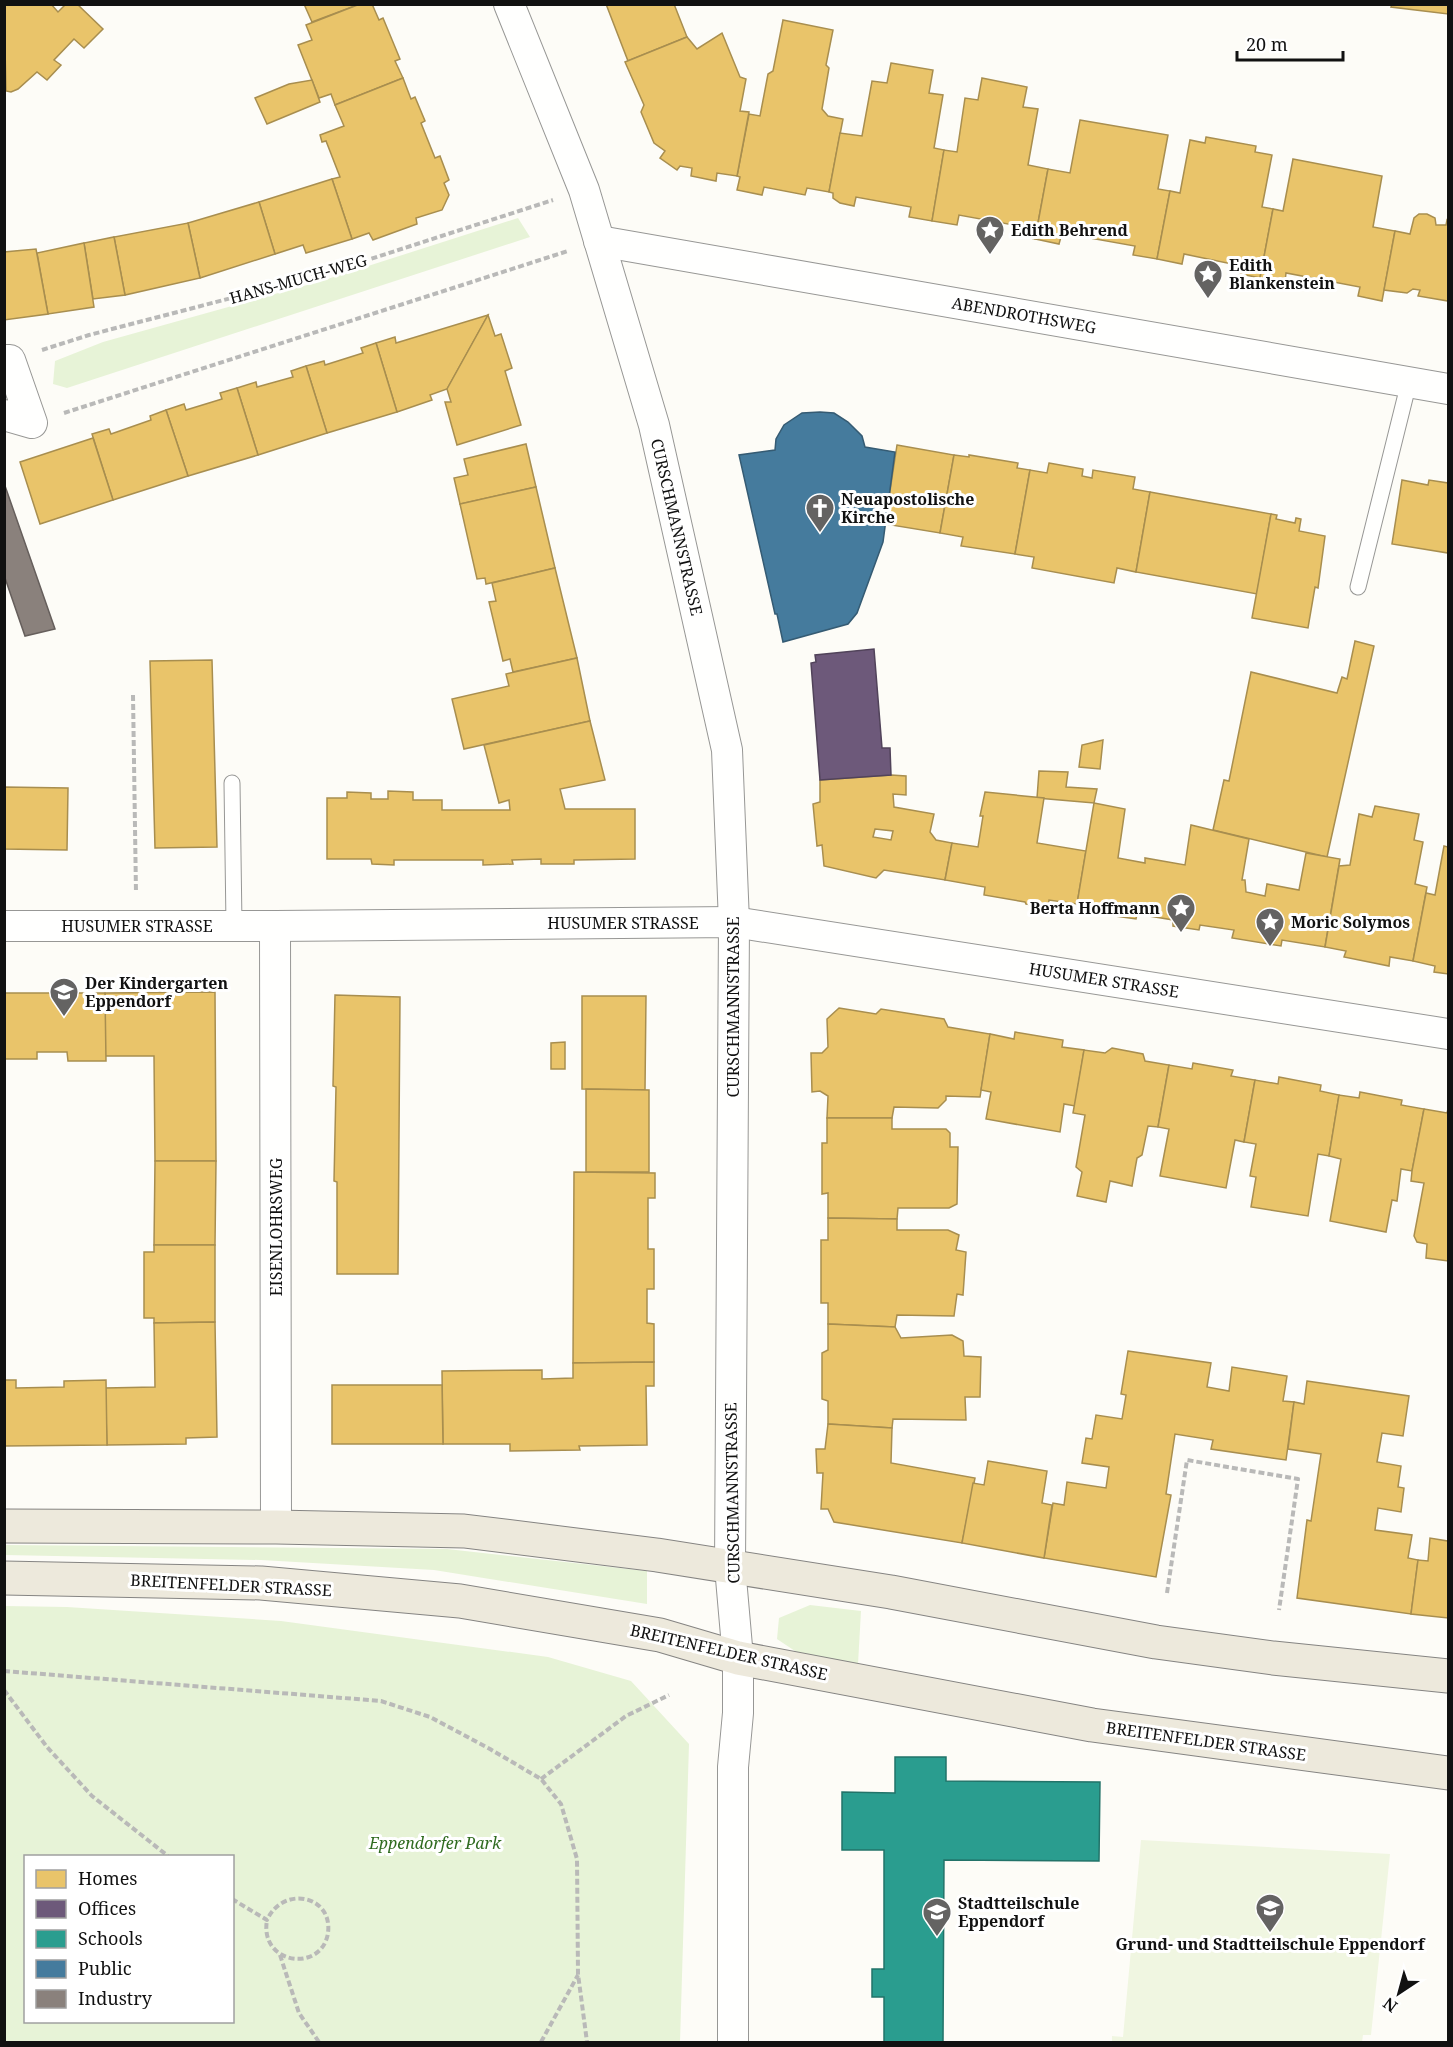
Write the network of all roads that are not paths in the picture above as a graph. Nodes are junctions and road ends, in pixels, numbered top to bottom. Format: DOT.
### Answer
graph roads {
  1 [pos="509,4"];
  2 [pos="599,241"];
  3 [pos="7,360"];
  4 [pos="1410,382"];
  5 [pos="1449,389"];
  6 [pos="18,419"];
  7 [pos="1358,586"];
  8 [pos="232,783"];
  9 [pos="734,922"];
  10 [pos="4,926"];
  11 [pos="234,926"];
  12 [pos="275,926"];
  13 [pos="1449,1034"];
  14 [pos="4,1526"];
  15 [pos="276,1527"];
  16 [pos="730,1567"];
  17 [pos="4,1578"];
  18 [pos="738,1658"];
  19 [pos="1449,1676"];
  20 [pos="1449,1773"];
  21 [pos="733,2043"];
  1 -- 2 [label="street, CURSCHMANNSTRASSE"];
  2 -- 4 [label="street, ABENDROTHSWEG"];
  2 -- 9 [label="street, CURSCHMANNSTRASSE"];
  3 -- 6 [label="street"];
  4 -- 5 [label="street, ABENDROTHSWEG"];
  4 -- 7 [label="lane"];
  8 -- 11 [label="lane"];
  9 -- 12 [label="street, HUSUMER STRASSE"];
  9 -- 13 [label="street, HUSUMER STRASSE"];
  9 -- 16 [label="street, CURSCHMANNSTRASSE"];
  10 -- 11 [label="street, HUSUMER STRASSE"];
  11 -- 12 [label="street, HUSUMER STRASSE"];
  12 -- 15 [label="street, EISENLOHRSWEG"];
  14 -- 15 [label="main road"];
  15 -- 16 [label="main road"];
  16 -- 18 [label="street, CURSCHMANNSTRASSE"];
  16 -- 19 [label="main road"];
  17 -- 18 [label="main road, BREITENFELDER STRASSE"];
  18 -- 20 [label="main road, BREITENFELDER STRASSE"];
  18 -- 21 [label="street, CURSCHMANNSTRASSE"];
}
